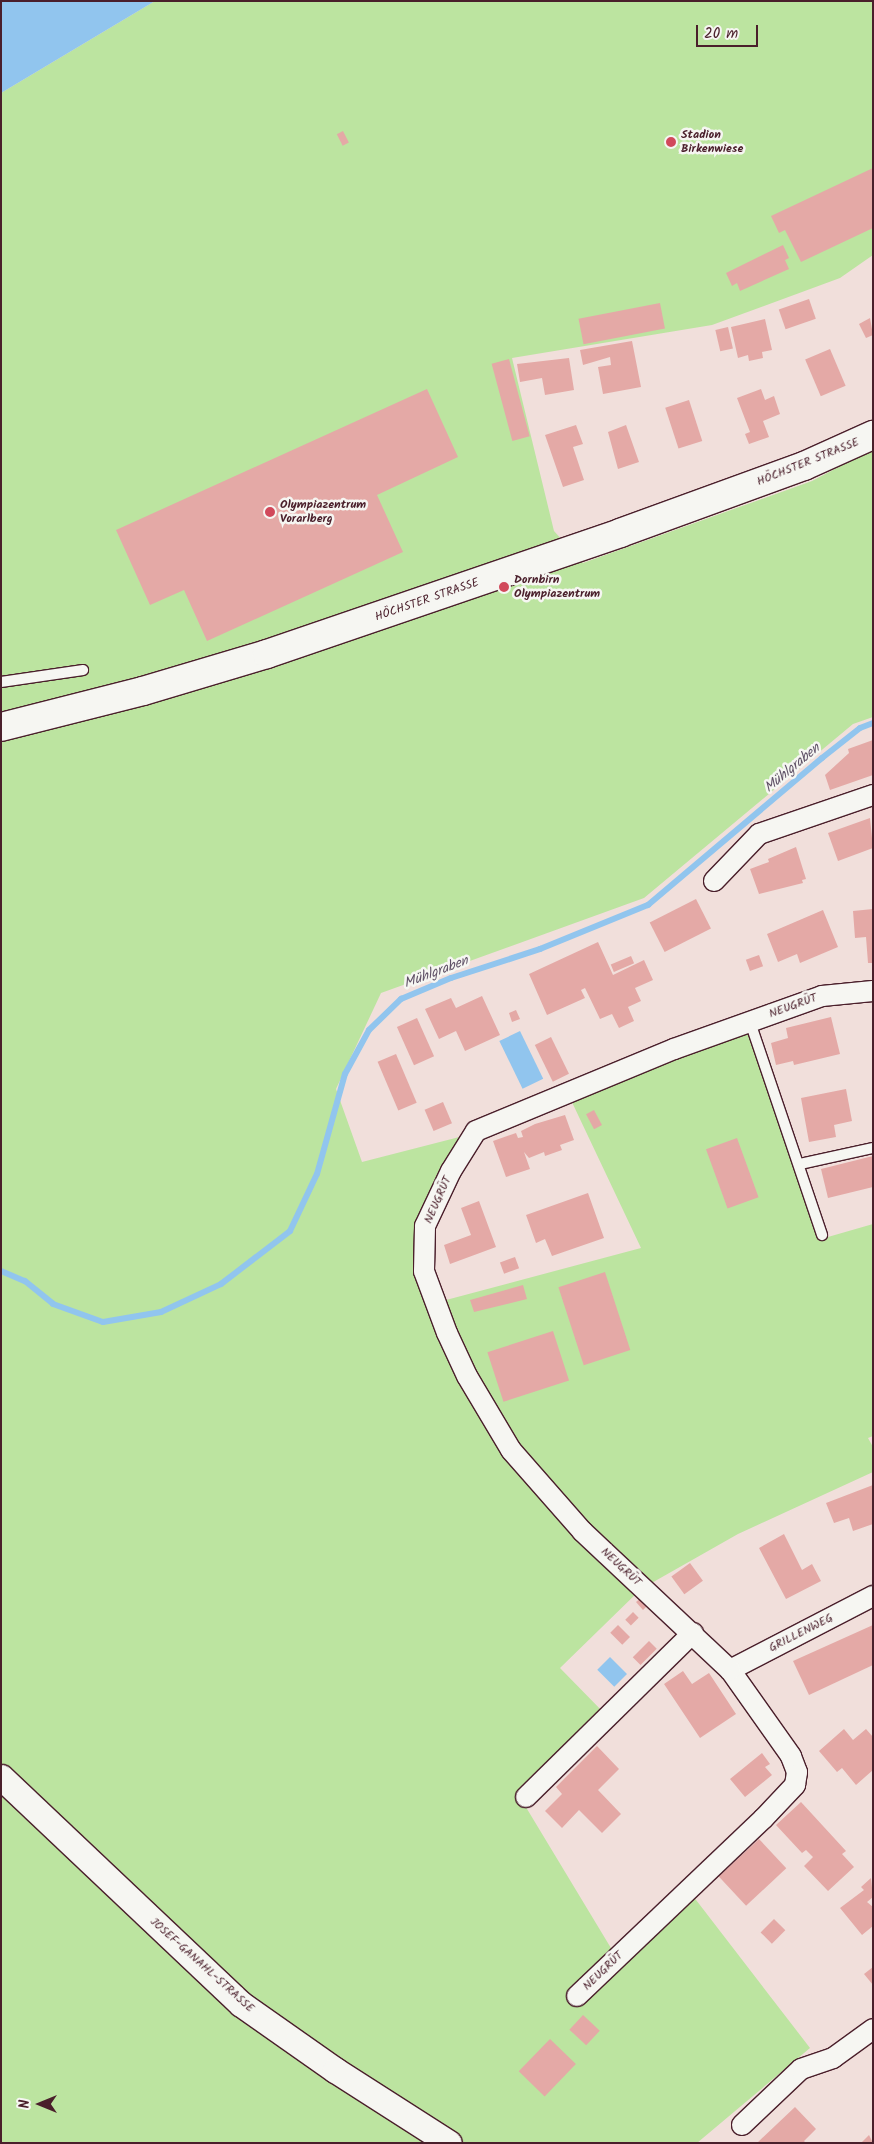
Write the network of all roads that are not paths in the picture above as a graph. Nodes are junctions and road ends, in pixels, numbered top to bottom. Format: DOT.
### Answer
graph roads {
  1 [pos="873,435"];
  2 [pos="83,670"];
  3 [pos="1,682"];
  4 [pos="1,727"];
  5 [pos="873,795"];
  6 [pos="714,881"];
  7 [pos="873,991"];
  8 [pos="750,1022"];
  9 [pos="873,1148"];
  10 [pos="800,1164"];
  11 [pos="822,1235"];
  12 [pos="873,1596"];
  13 [pos="693,1633"];
  14 [pos="730,1670"];
  15 [pos="1,1777"];
  16 [pos="526,1797"];
  17 [pos="577,1996"];
  18 [pos="873,2029"];
  19 [pos="742,2125"];
  20 [pos="449,2143"];
  1 -- 4 [label="main road, HÖCHSTER STRASSE"];
  2 -- 3 [label="lane"];
  5 -- 6 [label="street"];
  7 -- 8 [label="street, NEUGRÜT"];
  8 -- 10 [label="lane"];
  8 -- 13 [label="street, NEUGRÜT"];
  9 -- 10 [label="lane"];
  10 -- 11 [label="lane"];
  12 -- 14 [label="street, GRILLENWEG"];
  13 -- 14 [label="street, NEUGRÜT"];
  13 -- 16 [label="street"];
  14 -- 17 [label="street, NEUGRÜT"];
  15 -- 20 [label="street, JOSEF-GANAHL-STRASSE"];
  18 -- 19 [label="street"];
}
